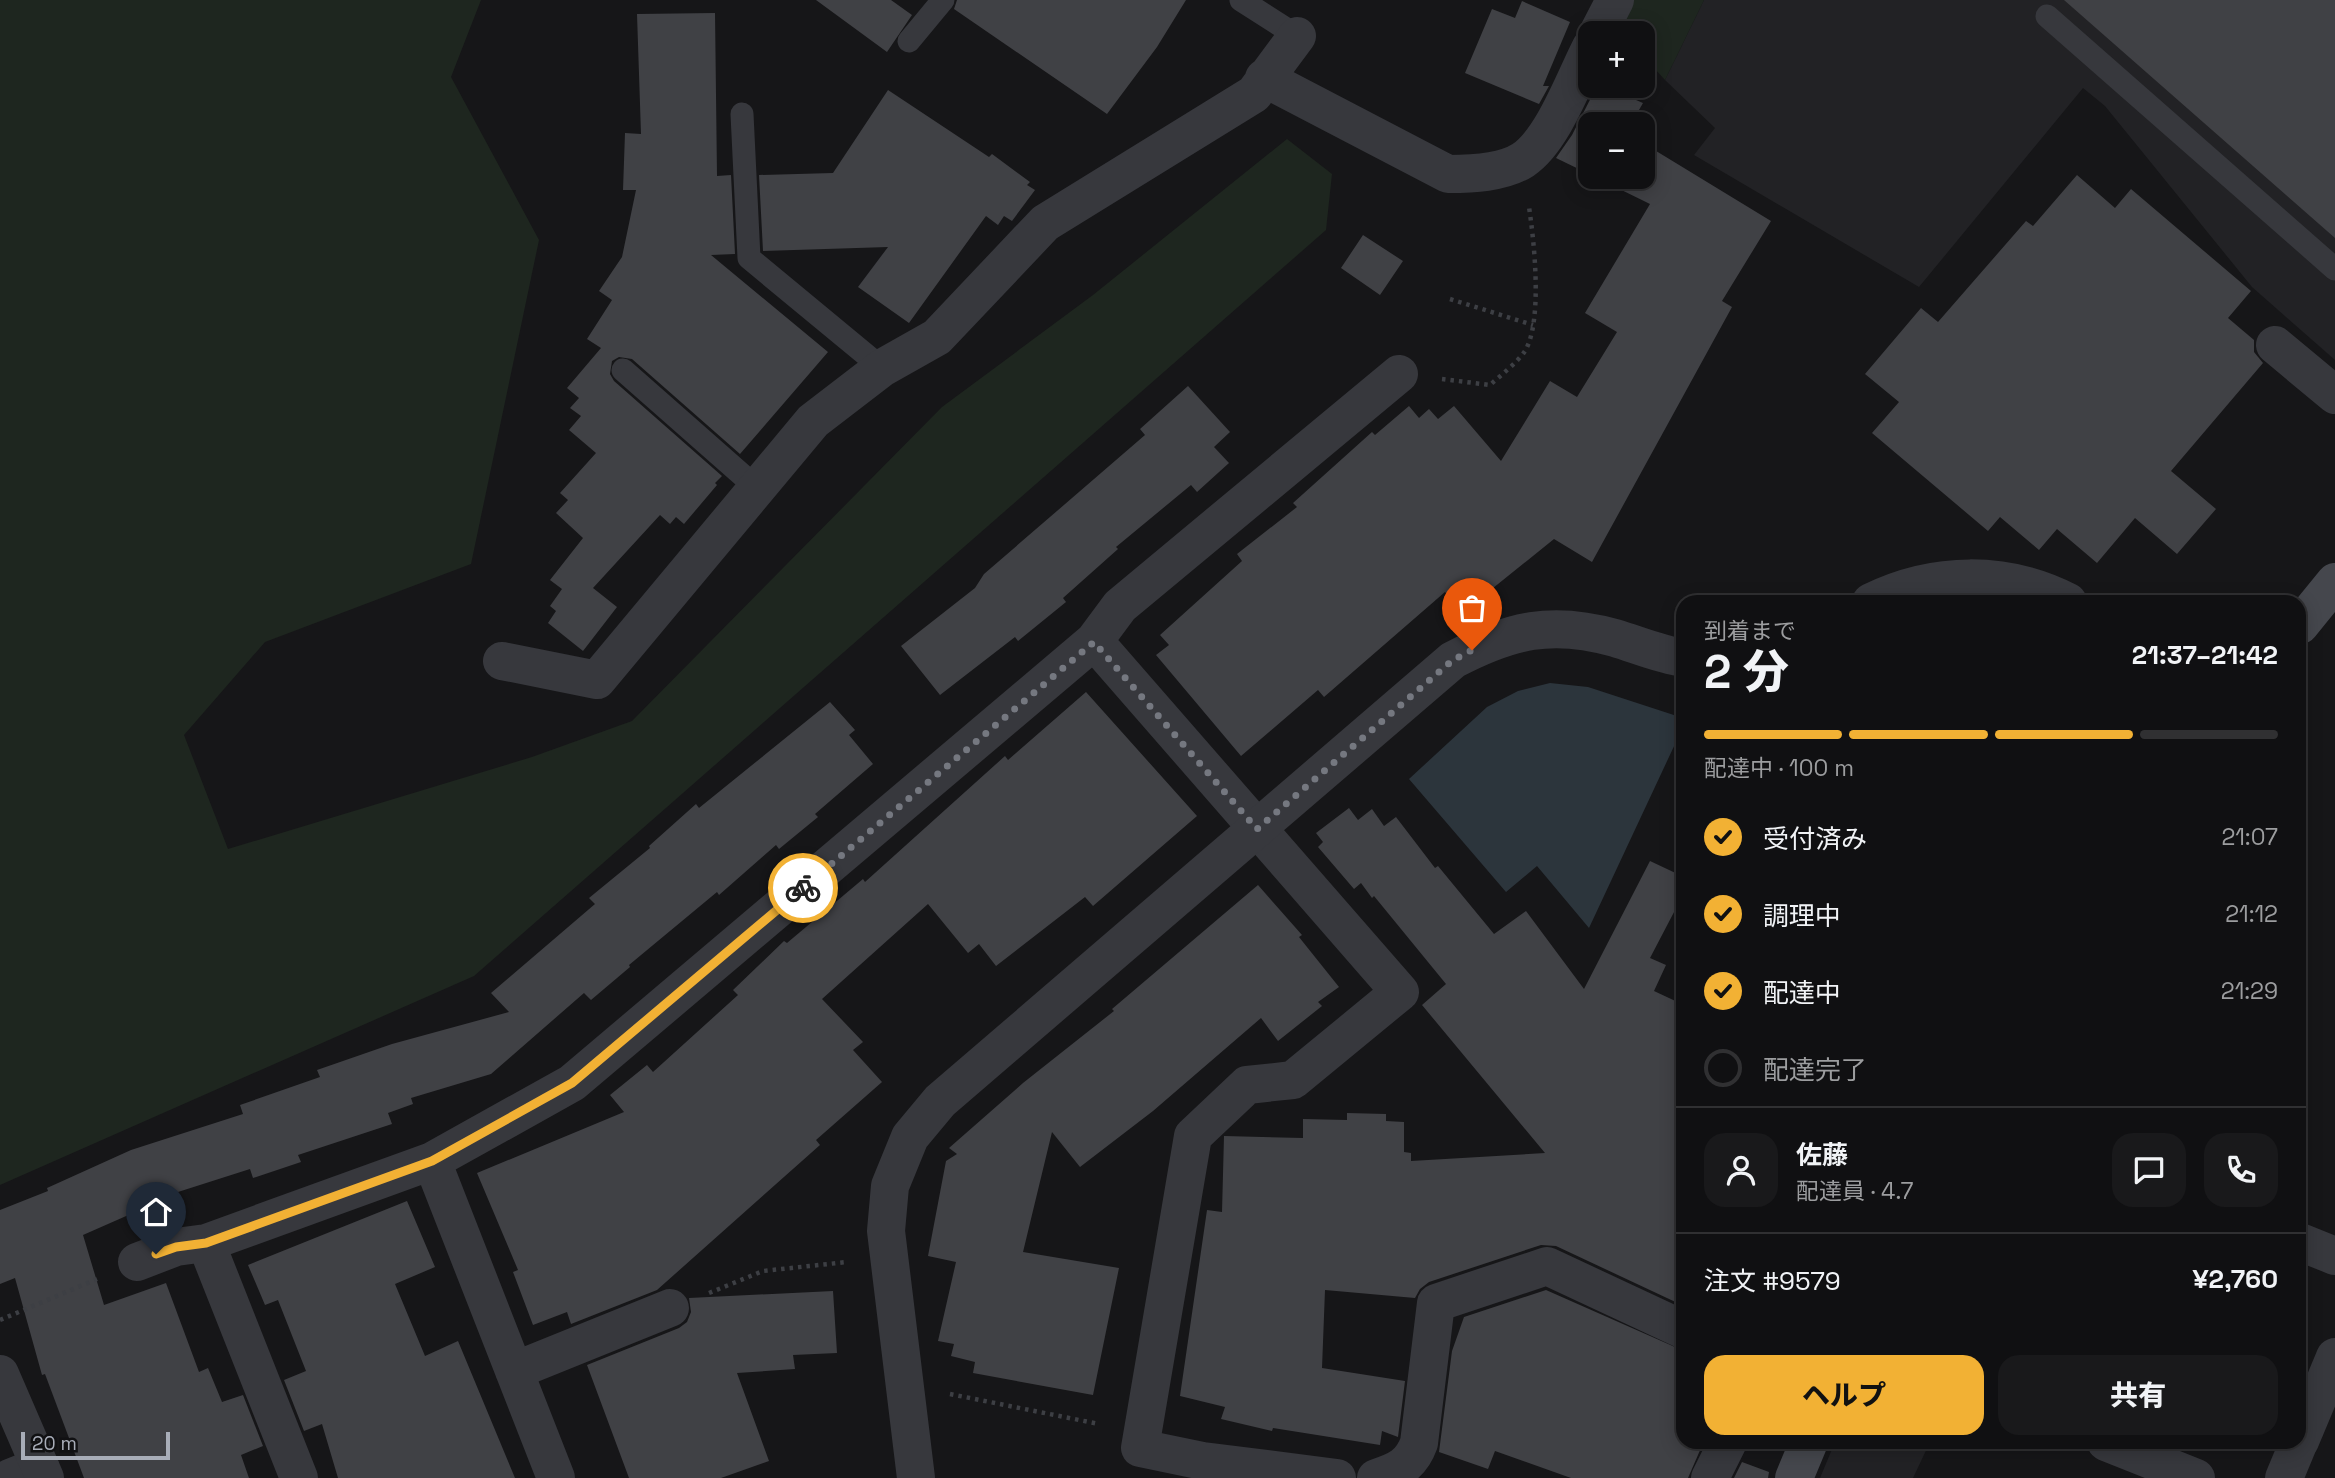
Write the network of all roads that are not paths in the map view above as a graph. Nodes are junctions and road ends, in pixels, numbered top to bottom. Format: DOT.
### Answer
graph roads {
  1 [pos="943,0"];
  2 [pos="1241,0"];
  3 [pos="1615,0"];
  4 [pos="2047,16"];
  5 [pos="1604,21"];
  6 [pos="1297,36"];
  7 [pos="909,41"];
  8 [pos="1578,72"];
  9 [pos="1264,78"];
  10 [pos="742,114"];
  11 [pos="2335,269"];
  12 [pos="2275,345"];
  13 [pos="882,368"];
  14 [pos="623,370"];
  15 [pos="1399,374"];
  16 [pos="2335,395"];
  17 [pos="757,488"];
  18 [pos="2335,582"];
  19 [pos="1885,595"];
  20 [pos="2055,595"];
  21 [pos="2306,618"];
  22 [pos="1094,642"];
  23 [pos="1676,657"];
  24 [pos="502,661"];
  25 [pos="1257,829"];
  26 [pos="432,1161"];
  27 [pos="206,1243"];
  28 [pos="2306,1244"];
  29 [pos="2335,1256"];
  30 [pos="137,1262"];
  31 [pos="670,1308"];
  32 [pos="1676,1326"];
  33 [pos="2335,1357"];
  34 [pos="514,1371"];
  35 [pos="0,1374"];
  36 [pos="2306,1425"];
  37 [pos="1724,1449"];
  38 [pos="1806,1449"];
  39 [pos="2124,1449"];
  40 [pos="2296,1449"];
  41 [pos="1200,1470"];
  42 [pos="32,1474"];
  43 [pos="299,1478"];
  44 [pos="556,1478"];
  45 [pos="916,1478"];
  46 [pos="1337,1478"];
  47 [pos="1376,1478"];
  48 [pos="1710,1478"];
  49 [pos="1794,1478"];
  50 [pos="2196,1478"];
  51 [pos="2284,1478"];
  1 -- 7 [label="lane"];
  2 -- 6 [label="lane"];
  3 -- 5 [label="street"];
  4 -- 11 [label="lane"];
  6 -- 9 [label="street"];
  8 -- 9 [label="street"];
  9 -- 13 [label="street"];
  10 -- 13 [label="lane"];
  12 -- 16 [label="street"];
  13 -- 17 [label="street"];
  14 -- 17 [label="lane"];
  15 -- 22 [label="street"];
  17 -- 24 [label="street"];
  18 -- 21 [label="main road"];
  19 -- 20 [label="street"];
  22 -- 25 [label="street"];
  22 -- 26 [label="street"];
  23 -- 25 [label="street"];
  25 -- 41 [label="street"];
  25 -- 45 [label="street"];
  26 -- 27 [label="street"];
  26 -- 34 [label="street"];
  27 -- 30 [label="street"];
  27 -- 43 [label="street"];
  28 -- 29 [label="street"];
  31 -- 34 [label="street"];
  32 -- 47 [label="street"];
  33 -- 36 [label="street"];
  34 -- 44 [label="street"];
  35 -- 42 [label="street"];
  37 -- 48 [label="street"];
  38 -- 49 [label="main road"];
  39 -- 50 [label="street"];
  40 -- 51 [label="street"];
  41 -- 46 [label="street"];
}
